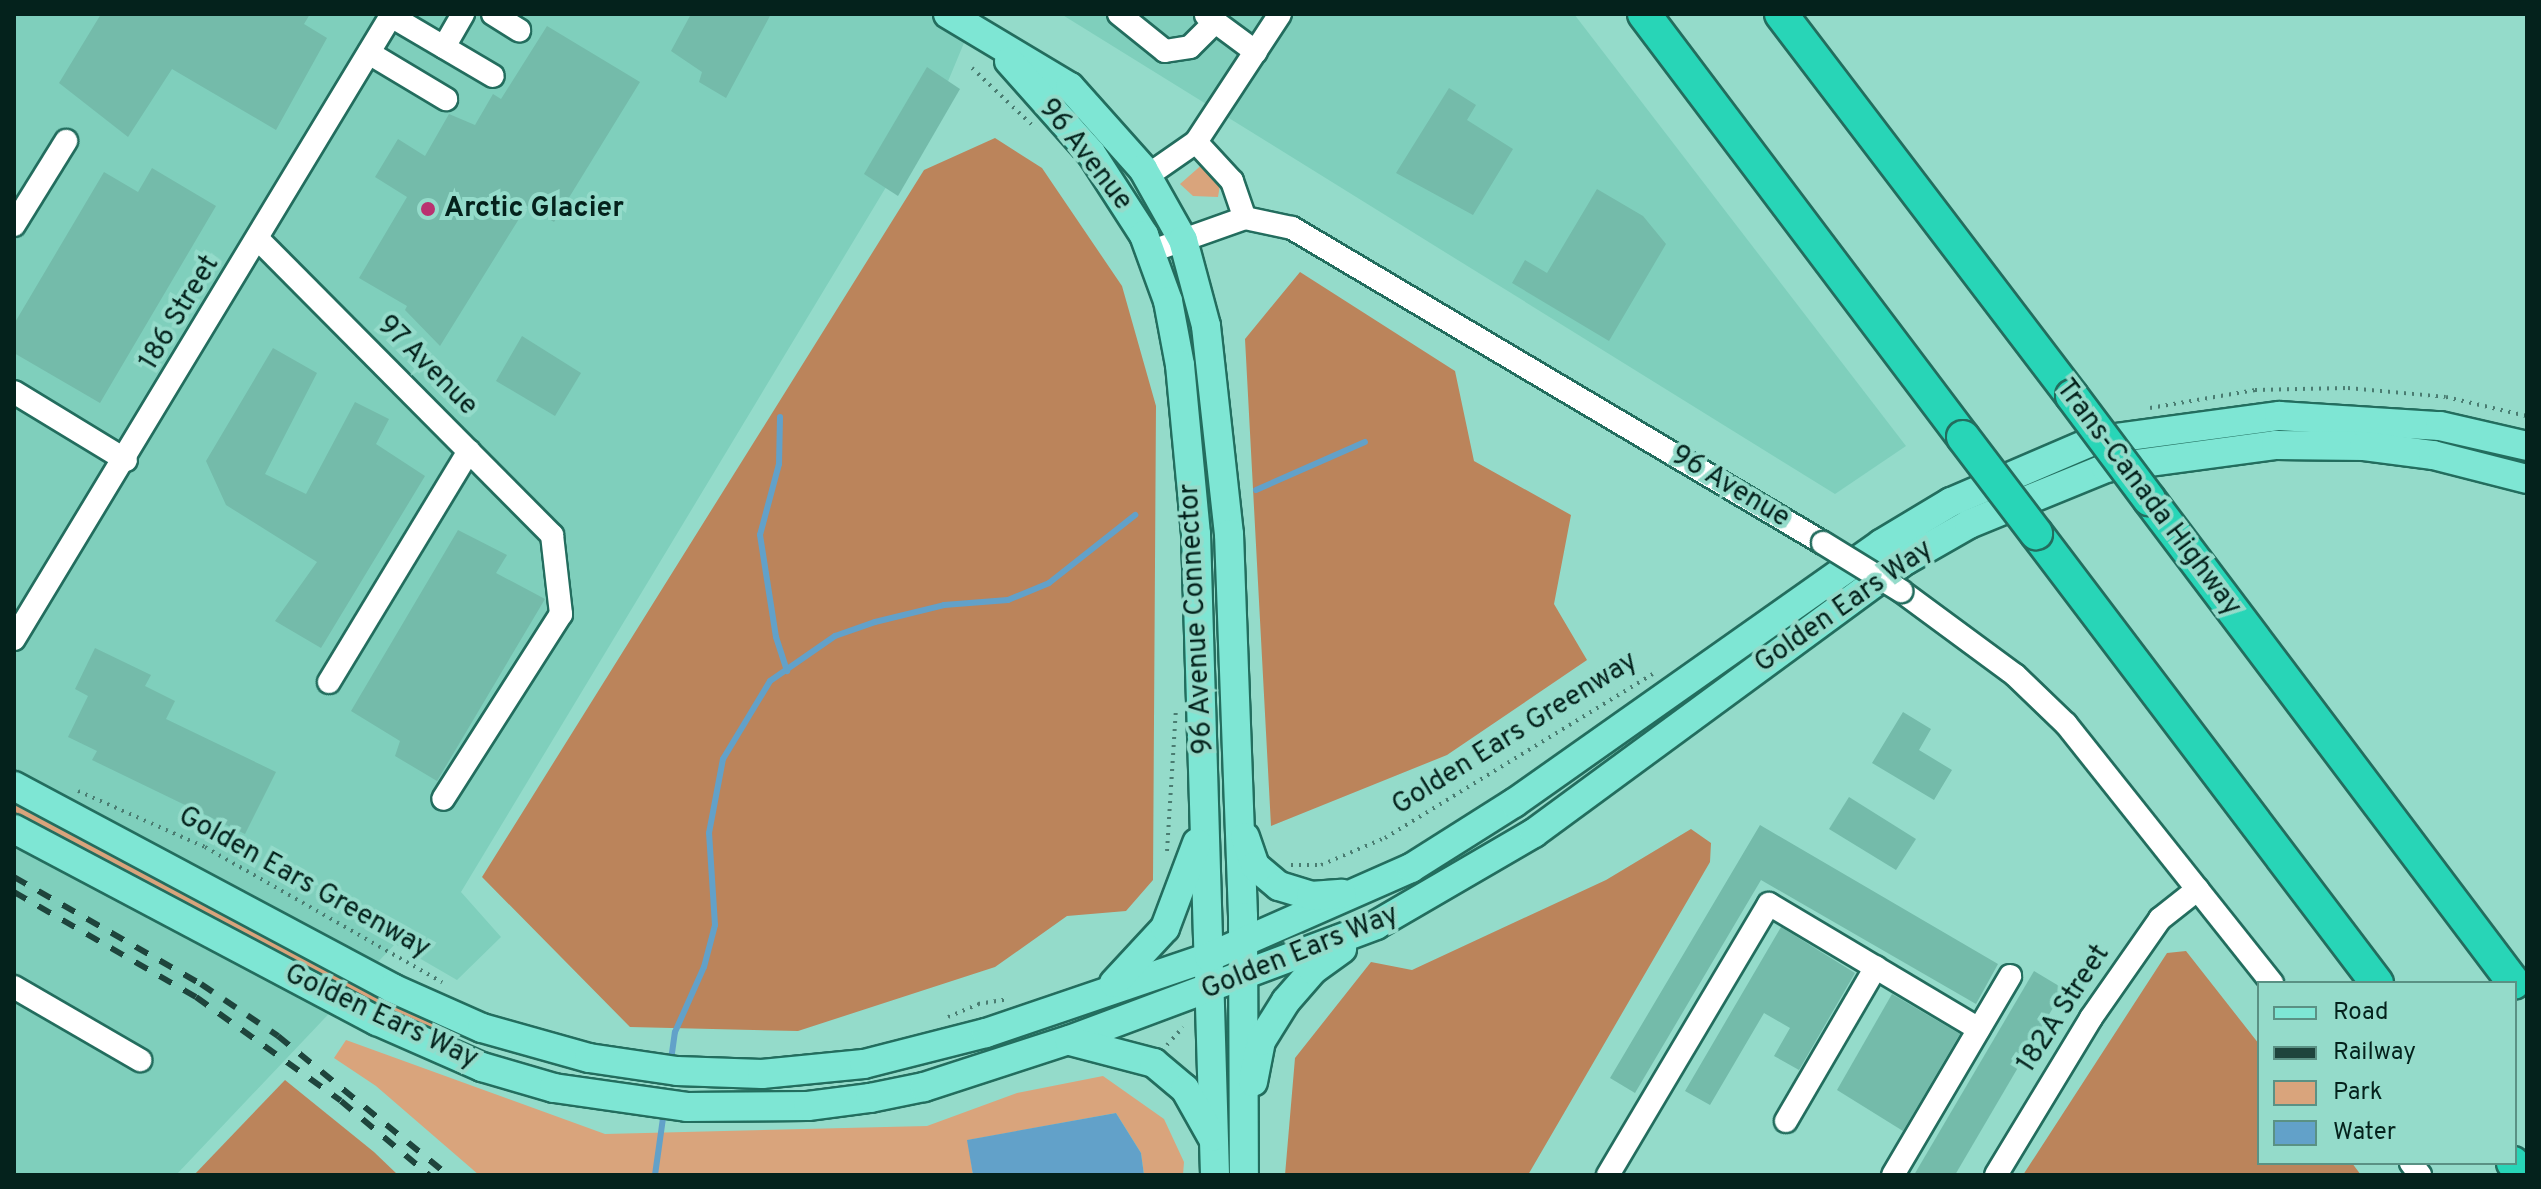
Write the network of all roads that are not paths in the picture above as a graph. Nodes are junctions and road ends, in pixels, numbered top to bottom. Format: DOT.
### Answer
graph roads {
  1 [pos="463,14"];
  2 [pos="493,14"];
  3 [pos="948,14"];
  4 [pos="1119,14"];
  5 [pos="1280,14"];
  6 [pos="1644,14"];
  7 [pos="1781,14"];
  8 [pos="392,15"];
  9 [pos="1209,19"];
  10 [pos="519,30"];
  11 [pos="989,39"];
  12 [pos="444,47"];
  13 [pos="1256,52"];
  14 [pos="369,53"];
  15 [pos="493,76"];
  16 [pos="446,99"];
  17 [pos="66,141"];
  18 [pos="1196,142"];
  19 [pos="1147,176"];
  20 [pos="1245,218"];
  21 [pos="14,225"];
  22 [pos="259,240"];
  23 [pos="1183,240"];
  24 [pos="1152,251"];
  25 [pos="14,392"];
  26 [pos="2527,446"];
  27 [pos="469,451"];
  28 [pos="126,460"];
  29 [pos="2527,479"];
  30 [pos="14,639"];
  31 [pos="329,682"];
  32 [pos="14,786"];
  33 [pos="443,799"];
  34 [pos="1205,815"];
  35 [pos="1238,819"];
  36 [pos="14,829"];
  37 [pos="2198,889"];
  38 [pos="1362,893"];
  39 [pos="1376,925"];
  40 [pos="1241,943"];
  41 [pos="1209,957"];
  42 [pos="1876,967"];
  43 [pos="2010,976"];
  44 [pos="1240,980"];
  45 [pos="2270,981"];
  46 [pos="2375,981"];
  47 [pos="2513,981"];
  48 [pos="14,987"];
  49 [pos="1110,987"];
  50 [pos="1210,991"];
  51 [pos="1979,1029"];
  52 [pos="1069,1040"];
  53 [pos="140,1060"];
  54 [pos="1786,1121"];
  55 [pos="1243,1130"];
  56 [pos="1214,1142"];
  57 [pos="1215,1175"];
  58 [pos="1244,1175"];
  59 [pos="1608,1175"];
  60 [pos="1893,1175"];
  61 [pos="1996,1175"];
  1 -- 12 [label="street"];
  2 -- 10 [label="street"];
  3 -- 11 [label="main road, 96 Avenue"];
  4 -- 9 [label="street"];
  5 -- 13 [label="street"];
  6 -- 46 [label="highway, bridge"];
  7 -- 47 [label="highway, Trans-Canada Highway, bridge"];
  8 -- 12 [label="street"];
  8 -- 14 [label="street, 186 Street"];
  9 -- 13 [label="street"];
  11 -- 19 [label="main road, 96 Avenue"];
  11 -- 24 [label="main road, 96 Avenue"];
  12 -- 15 [label="street"];
  13 -- 18 [label="street"];
  14 -- 16 [label="street"];
  14 -- 22 [label="street, 186 Street"];
  17 -- 21 [label="street"];
  18 -- 19 [label="street"];
  18 -- 20 [label="street"];
  19 -- 23 [label="main road, 96 Avenue"];
  20 -- 23 [label="street"];
  20 -- 37 [label="street, 96 Avenue, bridge"];
  22 -- 27 [label="street, 97 Avenue"];
  22 -- 28 [label="street, 186 Street"];
  23 -- 24 [label="street"];
  23 -- 35 [label="main road, 96 Avenue Connector"];
  24 -- 34 [label="main road, 96 Avenue Connector"];
  25 -- 28 [label="street"];
  26 -- 38 [label="main road, Golden Ears Way"];
  27 -- 31 [label="street"];
  27 -- 33 [label="street, 97 Avenue"];
  28 -- 30 [label="street, 186 Street"];
  29 -- 39 [label="main road, Golden Ears Way"];
  32 -- 49 [label="main road, Golden Ears Way"];
  34 -- 41 [label="main road, 96 Avenue Connector"];
  34 -- 49 [label="main road"];
  35 -- 38 [label="main road"];
  35 -- 40 [label="main road, 96 Avenue Connector"];
  36 -- 52 [label="main road, Golden Ears Way"];
  37 -- 45 [label="street, 96 Avenue"];
  37 -- 61 [label="street, 182A Street"];
  38 -- 40 [label="main road, Golden Ears Way"];
  39 -- 44 [label="main road, Golden Ears Way"];
  39 -- 55 [label="main road"];
  40 -- 41 [label="main road, Golden Ears Way"];
  40 -- 44 [label="main road, 96 Avenue Connector"];
  41 -- 49 [label="main road, Golden Ears Way"];
  41 -- 50 [label="main road, 96 Avenue Connector"];
  42 -- 51 [label="street"];
  42 -- 54 [label="street"];
  42 -- 59 [label="street"];
  43 -- 51 [label="street"];
  44 -- 50 [label="main road, Golden Ears Way"];
  44 -- 55 [label="main road, 96 Avenue Connector"];
  48 -- 53 [label="street"];
  50 -- 52 [label="main road, Golden Ears Way"];
  50 -- 56 [label="main road, 96 Avenue Connector"];
  51 -- 60 [label="street"];
  52 -- 56 [label="main road"];
  55 -- 58 [label="main road"];
  56 -- 57 [label="main road, 96 Avenue Connector"];
}
